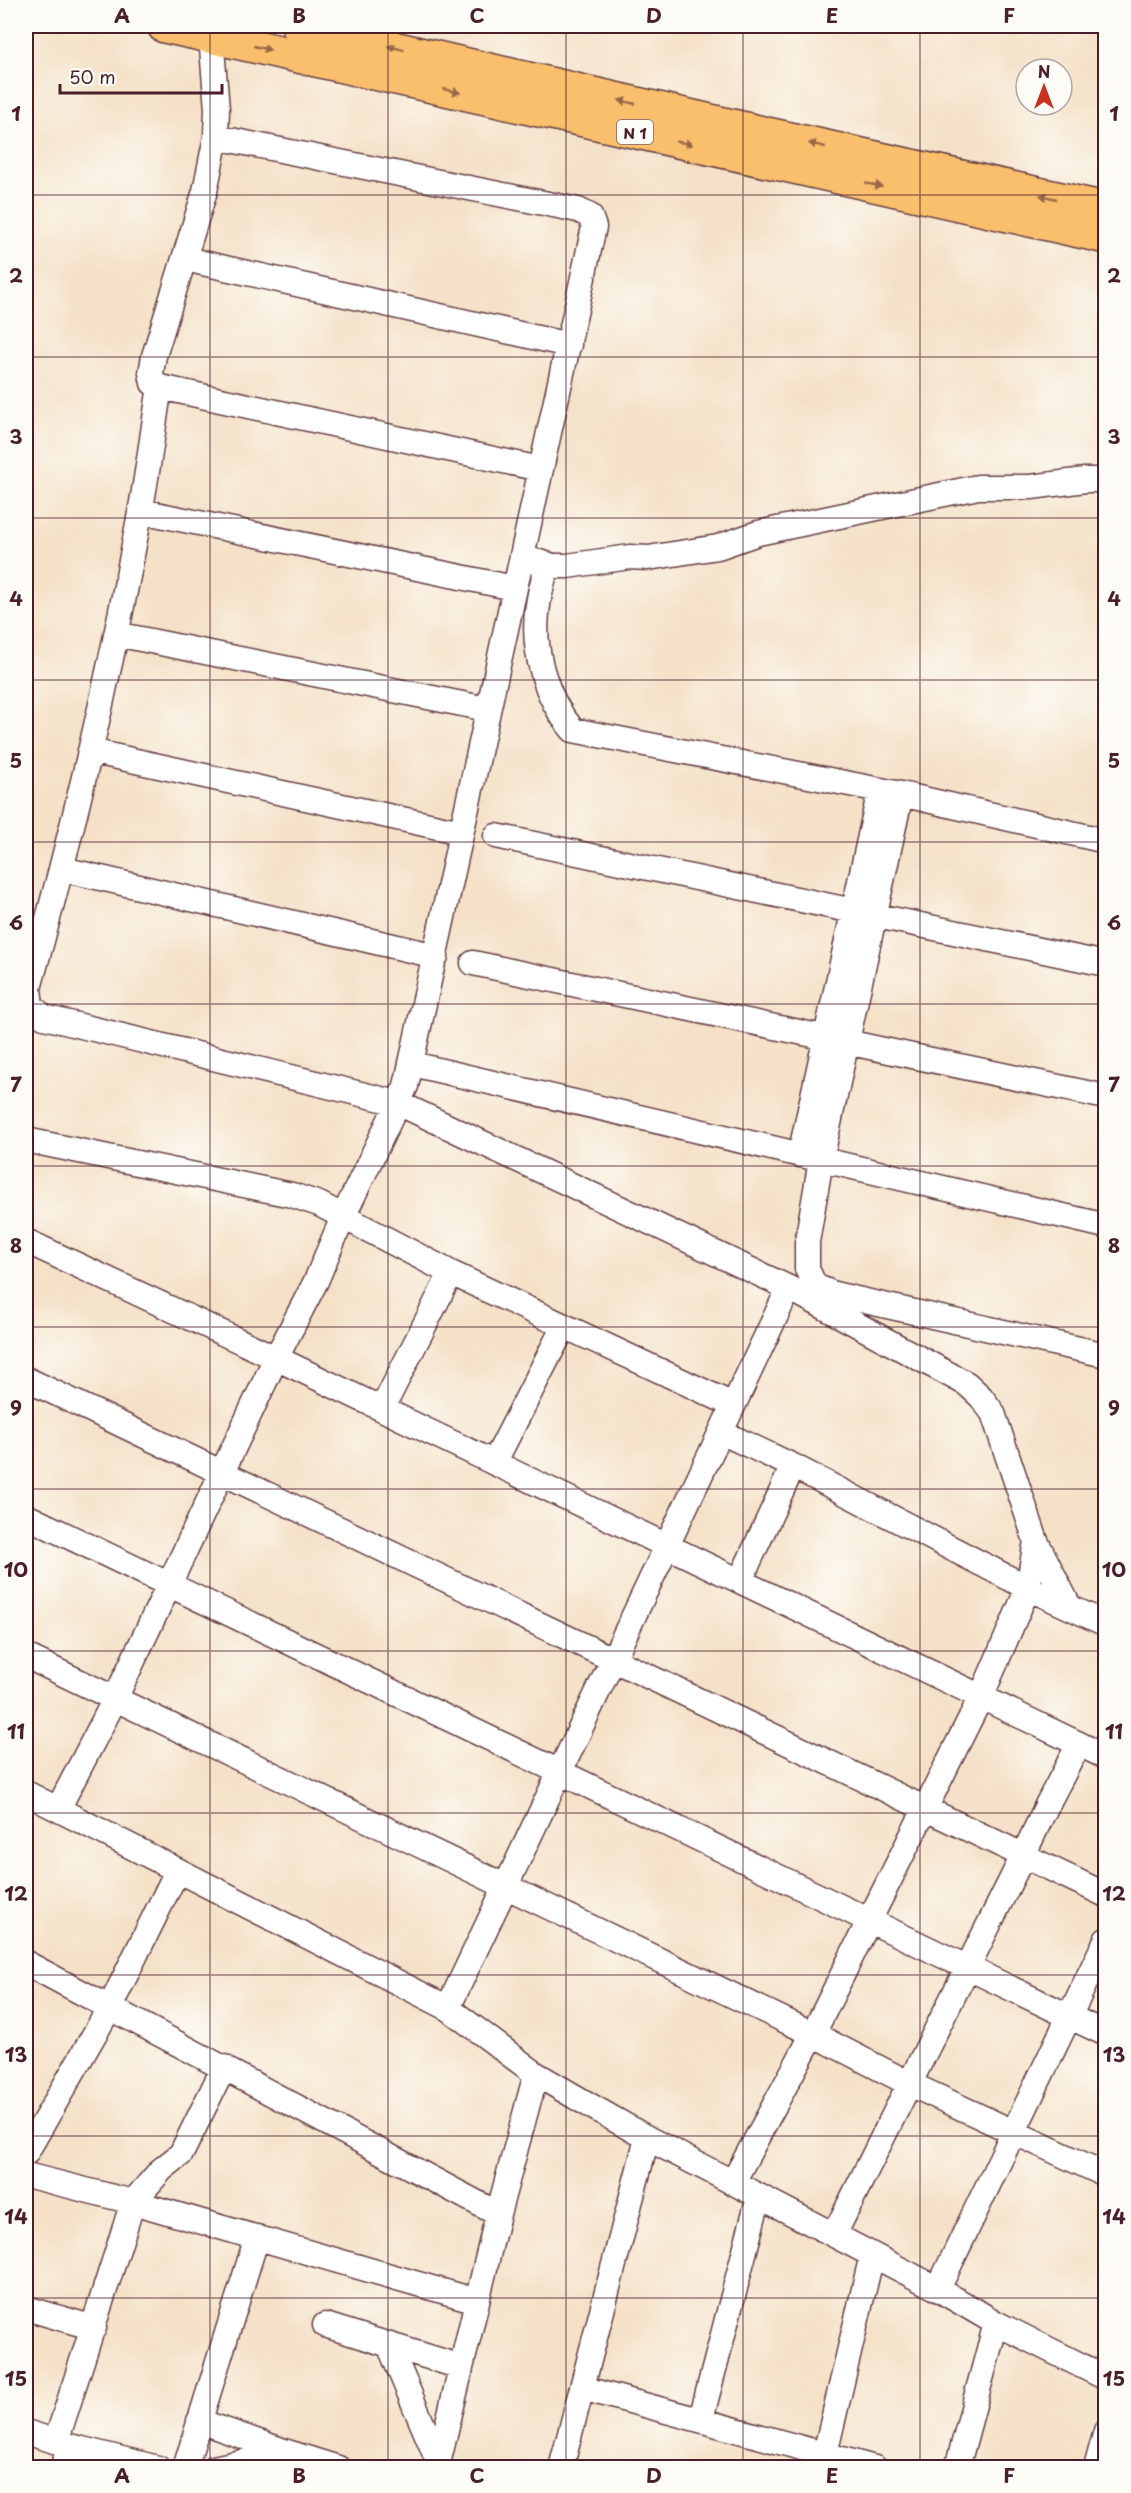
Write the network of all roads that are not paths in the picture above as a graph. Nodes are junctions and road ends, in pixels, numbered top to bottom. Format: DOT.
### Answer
graph roads {
  1 [pos="164,26"];
  2 [pos="297,26"];
  3 [pos="211,36"];
  4 [pos="216,137"];
  5 [pos="1106,209"];
  6 [pos="1106,237"];
  7 [pos="185,259"];
  8 [pos="568,345"];
  9 [pos="160,387"];
  10 [pos="540,469"];
  11 [pos="1106,480"];
  12 [pos="141,511"];
  13 [pos="521,556"];
  14 [pos="547,564"];
  15 [pos="514,588"];
  16 [pos="116,634"];
  17 [pos="487,709"];
  18 [pos="90,751"];
  19 [pos="890,792"];
  20 [pos="461,832"];
  21 [pos="495,836"];
  22 [pos="1106,842"];
  23 [pos="62,869"];
  24 [pos="864,914"];
  25 [pos="436,956"];
  26 [pos="472,963"];
  27 [pos="1106,964"];
  28 [pos="837,1040"];
  29 [pos="412,1064"];
  30 [pos="1106,1097"];
  31 [pos="399,1103"];
  32 [pos="26,1140"];
  33 [pos="811,1158"];
  34 [pos="343,1216"];
  35 [pos="1106,1226"];
  36 [pos="26,1241"];
  37 [pos="451,1273"];
  38 [pos="789,1288"];
  39 [pos="564,1326"];
  40 [pos="1106,1356"];
  41 [pos="276,1358"];
  42 [pos="26,1379"];
  43 [pos="733,1405"];
  44 [pos="382,1409"];
  45 [pos="721,1432"];
  46 [pos="494,1463"];
  47 [pos="793,1466"];
  48 [pos="222,1473"];
  49 [pos="26,1516"];
  50 [pos="1036,1541"];
  51 [pos="667,1546"];
  52 [pos="740,1581"];
  53 [pos="170,1585"];
  54 [pos="1028,1588"];
  55 [pos="1069,1606"];
  56 [pos="1106,1624"];
  57 [pos="26,1656"];
  58 [pos="613,1660"];
  59 [pos="981,1697"];
  60 [pos="115,1699"];
  61 [pos="1079,1744"];
  62 [pos="1106,1757"];
  63 [pos="560,1772"];
  64 [pos="26,1794"];
  65 [pos="924,1808"];
  66 [pos="58,1809"];
  67 [pos="1023,1856"];
  68 [pos="177,1871"];
  69 [pos="505,1886"];
  70 [pos="1106,1895"];
  71 [pos="869,1921"];
  72 [pos="1106,1940"];
  73 [pos="26,1963"];
  74 [pos="967,1968"];
  75 [pos="447,2008"];
  76 [pos="109,2009"];
  77 [pos="1069,2017"];
  78 [pos="813,2034"];
  79 [pos="1106,2034"];
  80 [pos="224,2067"];
  81 [pos="536,2074"];
  82 [pos="910,2084"];
  83 [pos="1014,2131"];
  84 [pos="647,2138"];
  85 [pos="26,2153"];
  86 [pos="26,2175"];
  87 [pos="1106,2175"];
  88 [pos="733,2182"];
  89 [pos="759,2196"];
  90 [pos="133,2202"];
  91 [pos="498,2214"];
  92 [pos="834,2235"];
  93 [pos="257,2237"];
  94 [pos="873,2255"];
  95 [pos="938,2289"];
  96 [pos="477,2301"];
  97 [pos="26,2308"];
  98 [pos="996,2323"];
  99 [pos="326,2325"];
  100 [pos="94,2328"];
  101 [pos="389,2345"];
  102 [pos="461,2367"];
  103 [pos="1106,2378"];
  104 [pos="582,2388"];
  105 [pos="701,2419"];
  106 [pos="199,2421"];
  107 [pos="1106,2431"];
  108 [pos="26,2432"];
  109 [pos="63,2452"];
  110 [pos="287,2452"];
  111 [pos="825,2454"];
  112 [pos="437,2464"];
  113 [pos="158,2468"];
  114 [pos="185,2468"];
  115 [pos="214,2468"];
  116 [pos="338,2468"];
  117 [pos="561,2468"];
  118 [pos="875,2468"];
  119 [pos="957,2468"];
  120 [pos="1096,2468"];
  1 -- 3 [label="highway, N 1"];
  5 -- 2 [label="highway, N 1, one-way"];
  3 -- 4 [label="street"];
  3 -- 6 [label="highway, N 1, one-way"];
  4 -- 7 [label="street"];
  4 -- 8 [label="street"];
  7 -- 8 [label="street"];
  7 -- 9 [label="street"];
  8 -- 10 [label="street"];
  9 -- 10 [label="street"];
  9 -- 12 [label="street"];
  10 -- 13 [label="street"];
  11 -- 14 [label="street"];
  12 -- 15 [label="street"];
  12 -- 16 [label="street"];
  13 -- 14 [label="street"];
  13 -- 15 [label="street"];
  14 -- 19 [label="street"];
  15 -- 17 [label="street"];
  16 -- 17 [label="street"];
  16 -- 18 [label="street"];
  17 -- 20 [label="street"];
  18 -- 20 [label="street"];
  18 -- 23 [label="street"];
  19 -- 22 [label="street"];
  19 -- 24 [label="street"];
  20 -- 25 [label="street"];
  21 -- 24 [label="street"];
  23 -- 25 [label="street"];
  23 -- 31 [label="street"];
  24 -- 27 [label="street"];
  24 -- 28 [label="street"];
  25 -- 29 [label="street"];
  26 -- 28 [label="street"];
  28 -- 30 [label="street"];
  28 -- 33 [label="street"];
  29 -- 31 [label="street"];
  29 -- 33 [label="street"];
  31 -- 34 [label="street"];
  31 -- 38 [label="street"];
  32 -- 34 [label="street"];
  33 -- 35 [label="street"];
  33 -- 40 [label="street"];
  34 -- 37 [label="street"];
  34 -- 41 [label="street"];
  36 -- 41 [label="street"];
  37 -- 39 [label="street"];
  37 -- 44 [label="street"];
  38 -- 43 [label="street"];
  38 -- 50 [label="street"];
  39 -- 43 [label="street"];
  39 -- 46 [label="street"];
  41 -- 44 [label="street"];
  41 -- 48 [label="street"];
  42 -- 48 [label="street"];
  43 -- 45 [label="street"];
  44 -- 46 [label="street"];
  45 -- 47 [label="street"];
  45 -- 51 [label="street"];
  46 -- 51 [label="street"];
  47 -- 52 [label="street"];
  47 -- 54 [label="street"];
  48 -- 53 [label="street"];
  48 -- 58 [label="street"];
  49 -- 53 [label="street"];
  50 -- 54 [label="street"];
  50 -- 55 [label="street"];
  51 -- 52 [label="street"];
  51 -- 58 [label="street"];
  52 -- 59 [label="street"];
  53 -- 60 [label="street"];
  53 -- 63 [label="street"];
  54 -- 55 [label="street"];
  54 -- 59 [label="street"];
  55 -- 56 [label="street"];
  57 -- 60 [label="street"];
  58 -- 63 [label="street"];
  58 -- 65 [label="street"];
  59 -- 61 [label="street"];
  59 -- 65 [label="street"];
  60 -- 66 [label="street"];
  60 -- 69 [label="street"];
  61 -- 62 [label="street"];
  61 -- 67 [label="street"];
  63 -- 69 [label="street"];
  63 -- 71 [label="street"];
  64 -- 66 [label="street"];
  65 -- 67 [label="street"];
  65 -- 71 [label="street"];
  66 -- 68 [label="street"];
  67 -- 70 [label="street"];
  67 -- 74 [label="street"];
  68 -- 75 [label="street"];
  68 -- 76 [label="street"];
  69 -- 75 [label="street"];
  69 -- 78 [label="street"];
  71 -- 74 [label="street"];
  71 -- 78 [label="street"];
  72 -- 77 [label="street"];
  73 -- 76 [label="street"];
  74 -- 77 [label="street"];
  74 -- 82 [label="street"];
  75 -- 81 [label="street"];
  76 -- 80 [label="street"];
  76 -- 85 [label="street"];
  77 -- 79 [label="street"];
  77 -- 83 [label="street"];
  78 -- 82 [label="street"];
  78 -- 88 [label="street"];
  80 -- 90 [label="street"];
  80 -- 91 [label="street"];
  81 -- 84 [label="street"];
  81 -- 91 [label="street"];
  82 -- 83 [label="street"];
  82 -- 92 [label="street"];
  83 -- 87 [label="street"];
  83 -- 95 [label="street"];
  84 -- 88 [label="street"];
  84 -- 104 [label="street"];
  86 -- 90 [label="street"];
  88 -- 89 [label="street"];
  89 -- 92 [label="street"];
  89 -- 105 [label="street"];
  90 -- 93 [label="street"];
  90 -- 100 [label="street"];
  91 -- 96 [label="street"];
  92 -- 94 [label="street"];
  93 -- 96 [label="street"];
  93 -- 106 [label="street"];
  94 -- 95 [label="street"];
  94 -- 111 [label="street"];
  95 -- 98 [label="street"];
  96 -- 102 [label="street"];
  97 -- 100 [label="street"];
  98 -- 103 [label="street"];
  98 -- 119 [label="street"];
  99 -- 101 [label="street"];
  100 -- 109 [label="street"];
  101 -- 102 [label="street"];
  101 -- 112 [label="street"];
  102 -- 112 [label="street"];
  104 -- 105 [label="street"];
  104 -- 117 [label="street"];
  105 -- 111 [label="street"];
  106 -- 110 [label="street"];
  106 -- 114 [label="street"];
  107 -- 120 [label="street"];
  108 -- 109 [label="street"];
  109 -- 113 [label="street"];
  110 -- 115 [label="street"];
  110 -- 116 [label="street"];
  111 -- 118 [label="street"];
}
